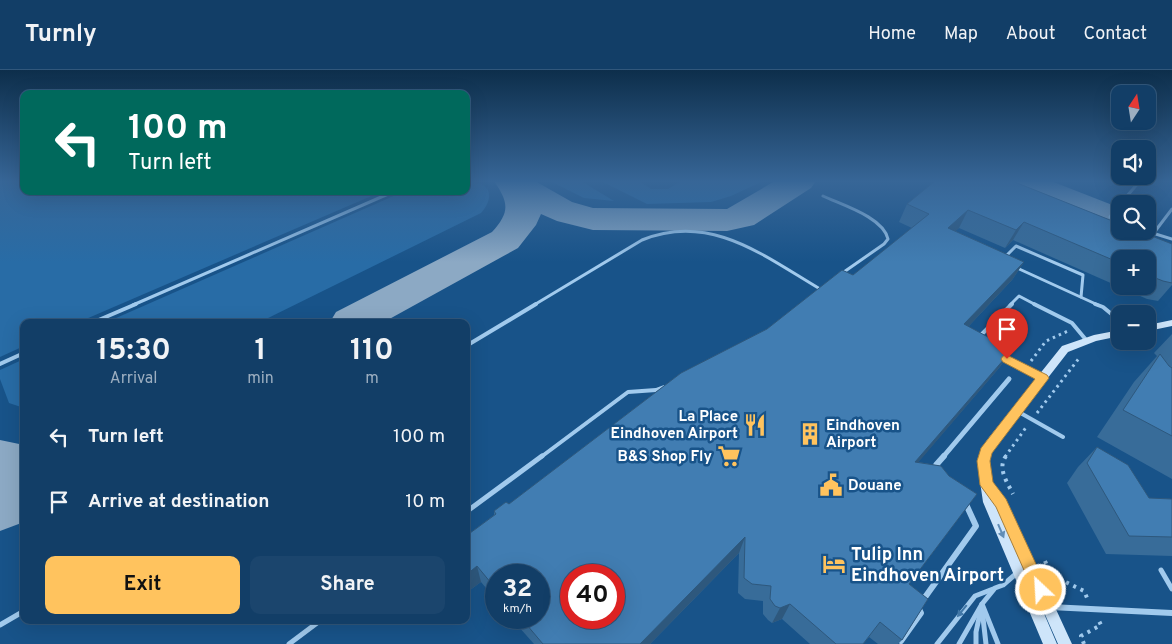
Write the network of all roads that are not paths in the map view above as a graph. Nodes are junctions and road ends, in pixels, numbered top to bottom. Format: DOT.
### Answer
graph roads {
  1 [pos="356,208"];
  2 [pos="847,208"];
  3 [pos="1172,209"];
  4 [pos="1156,230"];
  5 [pos="1156,235"];
  6 [pos="1172,239"];
  7 [pos="836,278"];
  8 [pos="813,294"];
  9 [pos="1018,296"];
  10 [pos="1081,297"];
  11 [pos="1111,314"];
  12 [pos="101,319"];
  13 [pos="1172,324"];
  14 [pos="1156,327"];
  15 [pos="1111,335"];
  16 [pos="975,341"];
  17 [pos="1087,341"];
  18 [pos="470,344"];
  19 [pos="999,354"];
  20 [pos="20,355"];
  21 [pos="0,364"];
  22 [pos="1043,378"];
  23 [pos="1009,379"];
  24 [pos="665,387"];
  25 [pos="1017,411"];
  26 [pos="1062,437"];
  27 [pos="948,479"];
  28 [pos="987,485"];
  29 [pos="959,493"];
  30 [pos="470,509"];
  31 [pos="1161,570"];
  32 [pos="1019,572"];
  33 [pos="995,588"];
  34 [pos="1172,588"];
  35 [pos="982,604"];
  36 [pos="1049,607"];
  37 [pos="1172,613"];
  38 [pos="20,614"];
  39 [pos="316,624"];
  40 [pos="0,626"];
  41 [pos="901,641"];
  42 [pos="289,644"];
  43 [pos="938,644"];
  44 [pos="959,644"];
  45 [pos="976,644"];
  46 [pos="986,644"];
  47 [pos="998,644"];
  48 [pos="1050,644"];
  49 [pos="1065,644"];
  1 -- 12 [label="lane"];
  2 -- 7 [label="lane"];
  3 -- 4 [label="lane"];
  5 -- 6 [label="lane"];
  8 -- 18 [label="lane"];
  9 -- 16 [label="lane"];
  9 -- 17 [label="lane"];
  10 -- 10 [label="lane"];
  10 -- 11 [label="lane"];
  13 -- 14 [label="street"];
  15 -- 17 [label="street"];
  17 -- 22 [label="street"];
  19 -- 22 [label="lane"];
  20 -- 21 [label="lane"];
  22 -- 25 [label="street"];
  23 -- 27 [label="street"];
  24 -- 30 [label="lane"];
  25 -- 26 [label="lane"];
  25 -- 28 [label="street"];
  28 -- 32 [label="street, one-way"];
  28 -- 36 [label="street"];
  29 -- 41 [label="street"];
  31 -- 34 [label="lane"];
  32 -- 33 [label="lane"];
  32 -- 48 [label="street"];
  33 -- 35 [label="lane"];
  33 -- 43 [label="lane, one-way"];
  35 -- 44 [label="lane"];
  35 -- 45 [label="lane"];
  35 -- 46 [label="lane"];
  35 -- 47 [label="lane"];
  36 -- 37 [label="street"];
  36 -- 49 [label="street"];
  38 -- 40 [label="lane"];
  39 -- 42 [label="lane"];
}
